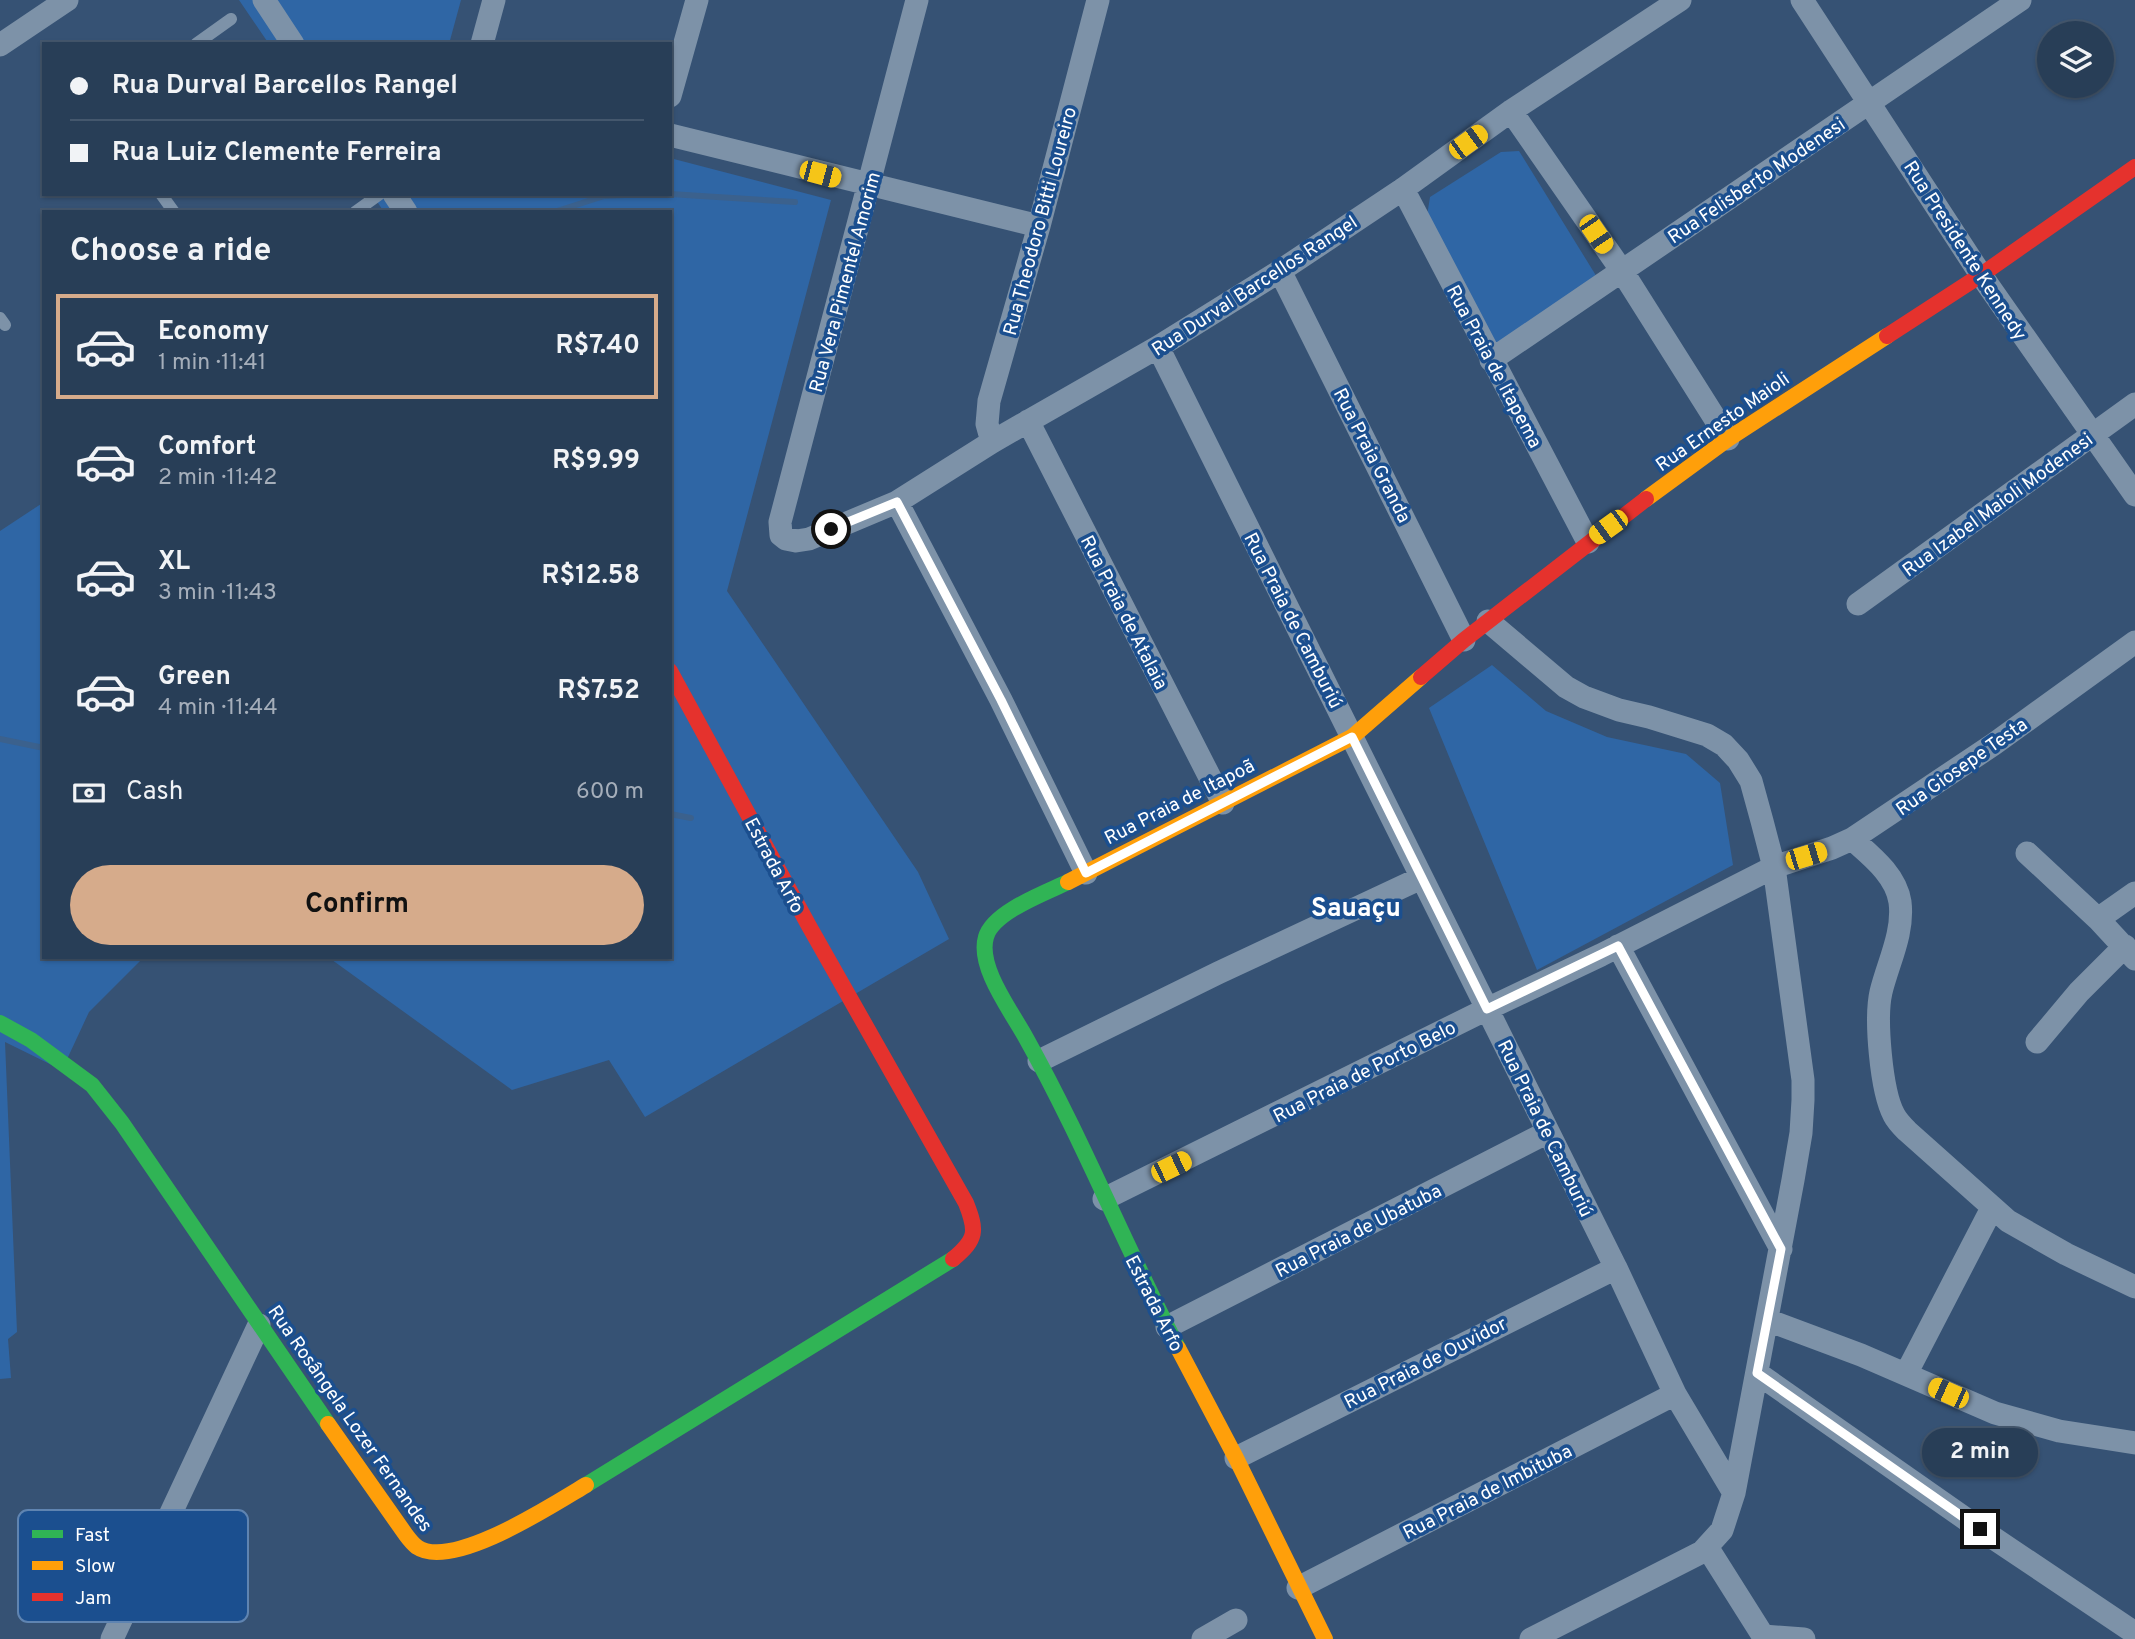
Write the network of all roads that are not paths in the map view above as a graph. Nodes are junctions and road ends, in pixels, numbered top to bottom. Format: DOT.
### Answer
graph roads {
  1 [pos="67,0"];
  2 [pos="264,0"];
  3 [pos="494,0"];
  4 [pos="696,0"];
  5 [pos="917,0"];
  6 [pos="1098,0"];
  7 [pos="1680,0"];
  8 [pos="1802,0"];
  9 [pos="2021,0"];
  10 [pos="231,19"];
  11 [pos="199,42"];
  12 [pos="292,42"];
  13 [pos="483,42"];
  14 [pos="0,45"];
  15 [pos="672,89"];
  16 [pos="1870,103"];
  17 [pos="1511,111"];
  18 [pos="672,136"];
  19 [pos="2135,167"];
  20 [pos="870,186"];
  21 [pos="1403,189"];
  22 [pos="377,196"];
  23 [pos="358,210"];
  24 [pos="1039,226"];
  25 [pos="1280,271"];
  26 [pos="1622,271"];
  27 [pos="1981,275"];
  28 [pos="1158,347"];
  29 [pos="1491,360"];
  30 [pos="2135,404"];
  31 [pos="1028,421"];
  32 [pos="2094,434"];
  33 [pos="1728,439"];
  34 [pos="992,442"];
  35 [pos="2135,495"];
  36 [pos="897,502"];
  37 [pos="809,539"];
  38 [pos="1588,542"];
  39 [pos="1858,604"];
  40 [pos="1489,621"];
  41 [pos="1464,639"];
  42 [pos="2135,642"];
  43 [pos="672,675"];
  44 [pos="1352,737"];
  45 [pos="1223,803"];
  46 [pos="1852,839"];
  47 [pos="2027,853"];
  48 [pos="1774,867"];
  49 [pos="1086,873"];
  50 [pos="1421,878"];
  51 [pos="2135,893"];
  52 [pos="2098,919"];
  53 [pos="1618,946"];
  54 [pos="2130,953"];
  55 [pos="986,966"];
  56 [pos="1487,1009"];
  57 [pos="0,1023"];
  58 [pos="2037,1042"];
  59 [pos="1039,1061"];
  60 [pos="1548,1132"];
  61 [pos="1104,1199"];
  62 [pos="966,1203"];
  63 [pos="1992,1208"];
  64 [pos="1781,1249"];
  65 [pos="1616,1268"];
  66 [pos="2135,1287"];
  67 [pos="1767,1320"];
  68 [pos="259,1325"];
  69 [pos="1167,1327"];
  70 [pos="1757,1373"];
  71 [pos="1906,1374"];
  72 [pos="1675,1394"];
  73 [pos="2135,1443"];
  74 [pos="1236,1458"];
  75 [pos="1734,1493"];
  76 [pos="172,1510"];
  77 [pos="1707,1547"];
  78 [pos="1298,1588"];
  79 [pos="1236,1620"];
  80 [pos="120,1622"];
  81 [pos="2135,1633"];
  82 [pos="1764,1637"];
  83 [pos="112,1639"];
  84 [pos="1203,1639"];
  85 [pos="1325,1639"];
  86 [pos="1531,1639"];
  87 [pos="1804,1639"];
  1 -- 14 [label="street"];
  2 -- 12 [label="street"];
  3 -- 13 [label="street"];
  4 -- 15 [label="street"];
  5 -- 20 [label="street, Rua Vera Pimentel Amorim"];
  6 -- 24 [label="street, Rua Theodoro Bitti Loureiro"];
  7 -- 17 [label="street, Rua Durval Barcellos Rangel"];
  8 -- 16 [label="street, Rua Presidente Kennedy"];
  9 -- 16 [label="street, Rua Felisberto Modenesi"];
  10 -- 11 [label="lane"];
  16 -- 26 [label="street, Rua Felisberto Modenesi"];
  16 -- 27 [label="street, Rua Presidente Kennedy"];
  17 -- 21 [label="street, Rua Durval Barcellos Rangel"];
  17 -- 26 [label="street"];
  18 -- 20 [label="street"];
  19 -- 27 [label="street, Rua Ernesto Maioli"];
  20 -- 24 [label="street"];
  20 -- 37 [label="street, Rua Vera Pimentel Amorim"];
  21 -- 25 [label="street, Rua Durval Barcellos Rangel"];
  21 -- 29 [label="street, Rua Praia de Itapema"];
  22 -- 23 [label="lane"];
  24 -- 34 [label="street, Rua Theodoro Bitti Loureiro"];
  25 -- 28 [label="street, Rua Durval Barcellos Rangel"];
  25 -- 41 [label="street, Rua Praia Granda"];
  26 -- 29 [label="street, Rua Felisberto Modenesi"];
  26 -- 33 [label="street"];
  27 -- 32 [label="street, Rua Presidente Kennedy"];
  27 -- 33 [label="street, Rua Ernesto Maioli"];
  28 -- 31 [label="street, Rua Durval Barcellos Rangel"];
  28 -- 44 [label="street, Rua Praia de Camburiú"];
  29 -- 38 [label="street, Rua Praia de Itapema"];
  30 -- 32 [label="street, Rua Izabel Maioli Modenesi"];
  31 -- 34 [label="street, Rua Durval Barcellos Rangel"];
  31 -- 45 [label="street, Rua Praia de Atalaia"];
  32 -- 35 [label="street, Rua Presidente Kennedy"];
  32 -- 39 [label="street, Rua Izabel Maioli Modenesi"];
  33 -- 38 [label="street, Rua Ernesto Maioli"];
  34 -- 36 [label="street, Rua Durval Barcellos Rangel"];
  36 -- 37 [label="street, Rua Durval Barcellos Rangel"];
  36 -- 49 [label="street"];
  38 -- 40 [label="street, Rua Ernesto Maioli"];
  40 -- 41 [label="street, Rua Ernesto Maioli"];
  40 -- 48 [label="street"];
  41 -- 44 [label="street, Rua Ernesto Maioli"];
  42 -- 46 [label="street, Rua Giosepe Testa"];
  43 -- 62 [label="street, Estrada Arfo"];
  44 -- 45 [label="street, Rua Praia de Itapoã"];
  44 -- 50 [label="street, Rua Praia de Camburiú"];
  45 -- 49 [label="street, Rua Praia de Itapoã"];
  46 -- 48 [label="street, Rua Giosepe Testa"];
  46 -- 63 [label="street"];
  47 -- 52 [label="street"];
  48 -- 53 [label="street, Rua Praia de Porto Belo"];
  48 -- 64 [label="street"];
  49 -- 55 [label="street, Rua Praia de Itapoã"];
  50 -- 56 [label="street, Rua Praia de Camburiú"];
  50 -- 59 [label="street"];
  51 -- 52 [label="street"];
  52 -- 54 [label="street"];
  53 -- 56 [label="street, Rua Praia de Porto Belo"];
  53 -- 64 [label="street"];
  54 -- 58 [label="street"];
  55 -- 59 [label="street, Estrada Arfo"];
  56 -- 60 [label="street, Rua Praia de Camburiú"];
  56 -- 61 [label="street, Rua Praia de Porto Belo"];
  57 -- 68 [label="street, Rua Rosângela Lozer Fernandes"];
  59 -- 61 [label="street, Estrada Arfo"];
  60 -- 65 [label="street, Rua Praia de Camburiú"];
  60 -- 69 [label="street, Rua Praia de Ubatuba"];
  61 -- 69 [label="street, Estrada Arfo"];
  62 -- 68 [label="street, Rua Rosângela Lozer Fernandes"];
  63 -- 66 [label="street"];
  63 -- 71 [label="street"];
  64 -- 67 [label="street"];
  65 -- 72 [label="street, Rua Praia de Camburiú"];
  65 -- 74 [label="street, Rua Praia de Ouvidor"];
  67 -- 70 [label="street"];
  67 -- 71 [label="street"];
  68 -- 76 [label="street"];
  69 -- 74 [label="street, Estrada Arfo"];
  70 -- 75 [label="street"];
  70 -- 81 [label="street"];
  71 -- 73 [label="street"];
  72 -- 75 [label="street, Rua Praia de Camburiú"];
  72 -- 78 [label="street, Rua Praia de Imbituba"];
  74 -- 78 [label="street, Estrada Arfo"];
  75 -- 77 [label="street"];
  77 -- 82 [label="street"];
  77 -- 86 [label="street"];
  78 -- 85 [label="street, Estrada Arfo"];
  79 -- 84 [label="street"];
  80 -- 83 [label="street"];
  82 -- 87 [label="street"];
}
